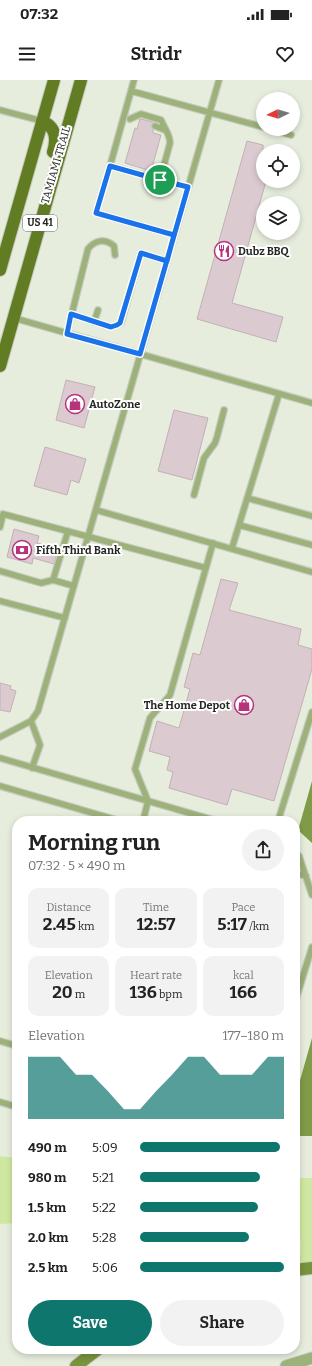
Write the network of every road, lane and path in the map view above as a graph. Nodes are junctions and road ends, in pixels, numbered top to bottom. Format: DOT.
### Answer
graph roads {
  1 [pos="54,80"];
  2 [pos="81,80"];
  3 [pos="134,80"];
  4 [pos="219,80"];
  5 [pos="131,91"];
  6 [pos="0,110"];
  7 [pos="209,113"];
  8 [pos="124,117"];
  9 [pos="130,119"];
  10 [pos="42,120"];
  11 [pos="139,121"];
  12 [pos="256,125"];
  13 [pos="154,126"];
  14 [pos="165,130"];
  15 [pos="110,166"];
  16 [pos="160,180"];
  17 [pos="188,187"];
  18 [pos="174,235"];
  19 [pos="115,255"];
  20 [pos="167,261"];
  21 [pos="0,270"];
  22 [pos="98,310"];
  23 [pos="71,314"];
  24 [pos="14,318"];
  25 [pos="94,322"];
  26 [pos="67,334"];
  27 [pos="140,354"];
  28 [pos="0,364"];
  29 [pos="279,394"];
  30 [pos="312,403"];
  31 [pos="224,410"];
  32 [pos="194,495"];
  33 [pos="247,498"];
  34 [pos="96,510"];
  35 [pos="312,516"];
  36 [pos="239,525"];
  37 [pos="0,527"];
  38 [pos="68,531"];
  39 [pos="88,537"];
  40 [pos="213,543"];
  41 [pos="312,545"];
  42 [pos="232,548"];
  43 [pos="206,568"];
  44 [pos="0,571"];
  45 [pos="312,572"];
  46 [pos="53,580"];
  47 [pos="74,586"];
  48 [pos="0,601"];
  49 [pos="65,618"];
  50 [pos="312,712"];
  51 [pos="31,721"];
  52 [pos="0,737"];
  53 [pos="0,758"];
  54 [pos="32,768"];
  55 [pos="0,786"];
  56 [pos="148,801"];
  57 [pos="103,816"];
  58 [pos="144,816"];
  59 [pos="200,816"];
  60 [pos="280,816"];
  61 [pos="300,859"];
  62 [pos="300,874"];
  63 [pos="306,876"];
  64 [pos="312,895"];
  65 [pos="312,947"];
  66 [pos="300,986"];
  67 [pos="0,1042"];
  68 [pos="12,1045"];
  69 [pos="0,1102"];
  70 [pos="12,1106"];
  71 [pos="312,1268"];
  72 [pos="300,1269"];
  73 [pos="92,1354"];
  74 [pos="312,1358"];
  75 [pos="76,1366"];
  76 [pos="286,1366"];
  1 -- 10 [label="main road, US 41"];
  2 -- 24 [label="main road, TAMIAMI TRAIL / US 41"];
  3 -- 5 [label="lane"];
  4 -- 7 [label="lane"];
  5 -- 7 [label="lane"];
  5 -- 8 [label="lane"];
  6 -- 10 [label="lane"];
  7 -- 12 [label="lane"];
  7 -- 17 [label="lane"];
  8 -- 9 [label="lane"];
  8 -- 15 [label="lane"];
  9 -- 11 [label="lane"];
  9 -- 14 [label="lane"];
  10 -- 21 [label="main road, US 41"];
  10 -- 28 [label="main road"];
  13 -- 14 [label="lane"];
  14 -- 16 [label="lane"];
  15 -- 16 [label="lane"];
  15 -- 18 [label="lane"];
  16 -- 17 [label="lane"];
  17 -- 18 [label="lane"];
  18 -- 20 [label="lane"];
  19 -- 23 [label="lane"];
  20 -- 25 [label="lane"];
  20 -- 27 [label="lane"];
  22 -- 25 [label="lane"];
  23 -- 25 [label="lane"];
  23 -- 26 [label="lane"];
  24 -- 26 [label="lane"];
  24 -- 28 [label="main road, TAMIAMI TRAIL / US 41"];
  26 -- 27 [label="lane"];
  27 -- 29 [label="lane"];
  27 -- 34 [label="lane"];
  29 -- 30 [label="lane"];
  29 -- 33 [label="lane"];
  31 -- 32 [label="lane"];
  33 -- 35 [label="lane"];
  33 -- 36 [label="lane"];
  34 -- 39 [label="lane"];
  34 -- 40 [label="lane"];
  36 -- 41 [label="lane"];
  36 -- 42 [label="lane"];
  37 -- 38 [label="lane"];
  38 -- 39 [label="lane"];
  38 -- 46 [label="lane"];
  39 -- 43 [label="lane"];
  39 -- 47 [label="lane"];
  40 -- 42 [label="lane"];
  40 -- 43 [label="lane"];
  42 -- 45 [label="lane"];
  43 -- 56 [label="lane"];
  44 -- 46 [label="lane"];
  46 -- 47 [label="lane"];
  47 -- 49 [label="lane"];
  48 -- 49 [label="lane"];
  49 -- 51 [label="lane"];
  50 -- 60 [label="lane"];
  51 -- 52 [label="lane"];
  51 -- 54 [label="lane"];
  53 -- 54 [label="lane"];
  54 -- 56 [label="lane"];
  55 -- 57 [label="lane"];
  56 -- 58 [label="lane"];
  56 -- 59 [label="lane"];
  61 -- 63 [label="lane"];
  62 -- 63 [label="lane"];
  63 -- 64 [label="lane"];
  65 -- 66 [label="lane"];
  67 -- 68 [label="lane"];
  69 -- 70 [label="lane"];
  71 -- 72 [label="street"];
  73 -- 75 [label="street"];
  74 -- 76 [label="street"];
}
